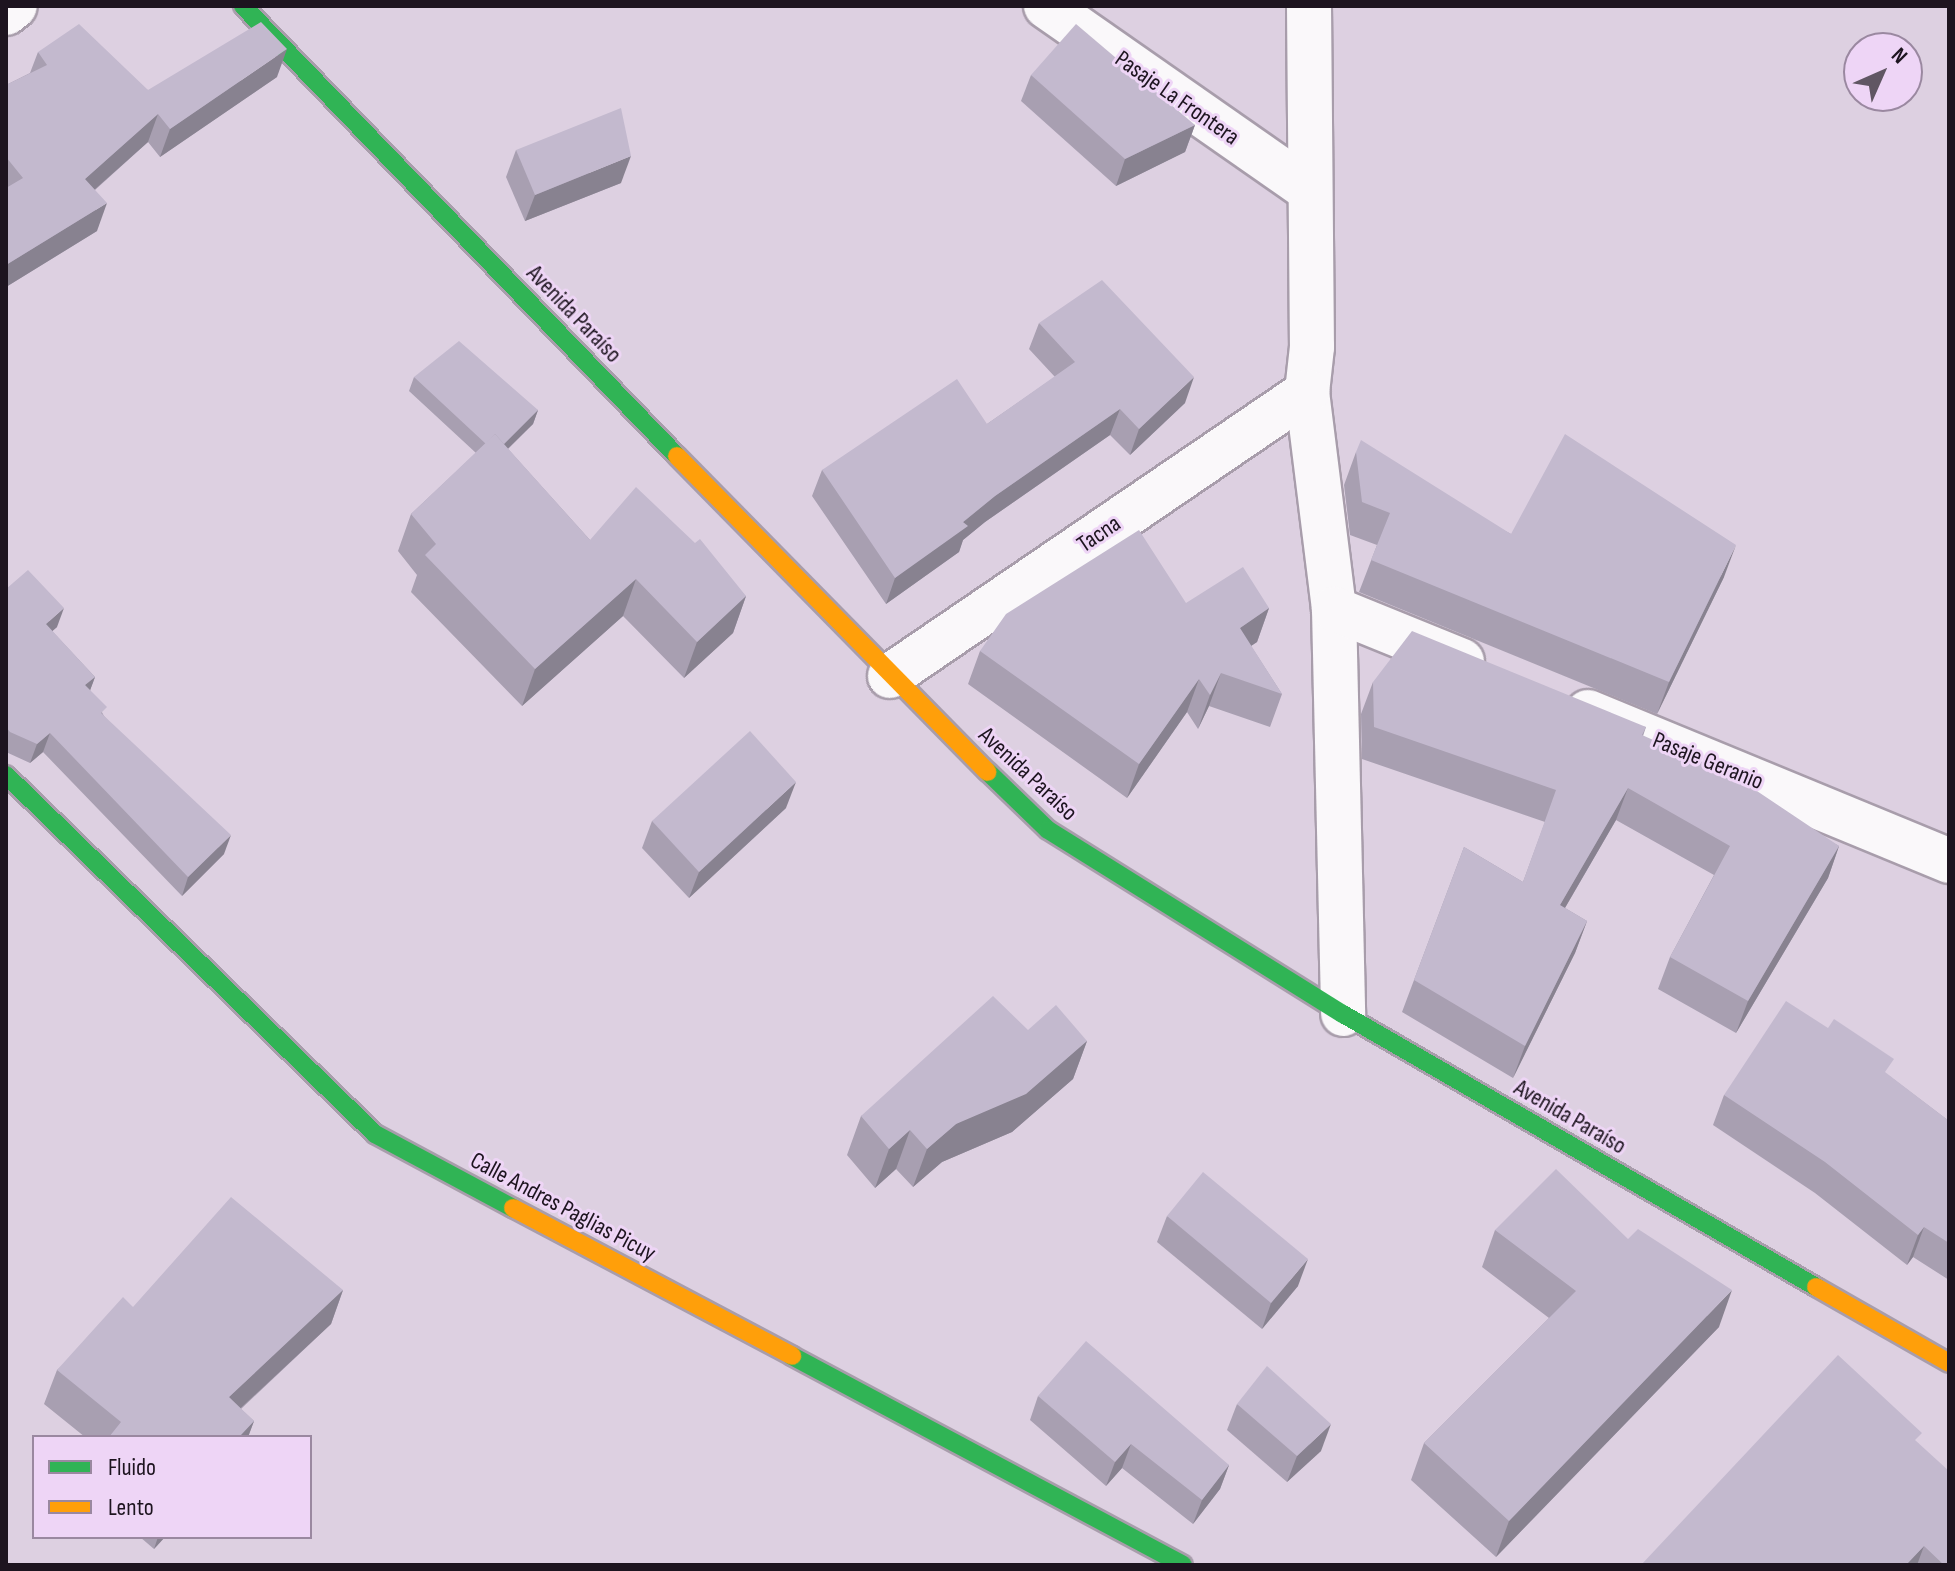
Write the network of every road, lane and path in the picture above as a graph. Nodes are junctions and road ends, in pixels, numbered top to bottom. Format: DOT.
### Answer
graph roads {
  1 [pos="15,6"];
  2 [pos="243,6"];
  3 [pos="1046,6"];
  4 [pos="1309,6"];
  5 [pos="6,13"];
  6 [pos="1308,189"];
  7 [pos="1307,392"];
  8 [pos="1334,609"];
  9 [pos="1495,674"];
  10 [pos="890,676"];
  11 [pos="1553,698"];
  12 [pos="6,775"];
  13 [pos="1949,861"];
  14 [pos="1343,1014"];
  15 [pos="1949,1363"];
  16 [pos="1183,1565"];
  1 -- 5 [label="street"];
  2 -- 10 [label="street, Avenida Paraíso"];
  3 -- 6 [label="street, Pasaje La Frontera"];
  4 -- 6 [label="street"];
  6 -- 7 [label="street"];
  7 -- 8 [label="street"];
  7 -- 10 [label="street, Tacna"];
  8 -- 9 [label="street"];
  8 -- 14 [label="street"];
  10 -- 14 [label="street, Avenida Paraíso"];
  11 -- 13 [label="street, Pasaje Geranio"];
  12 -- 16 [label="street, Calle Andres Paglias Picuy"];
  14 -- 15 [label="street, Avenida Paraíso"];
}
